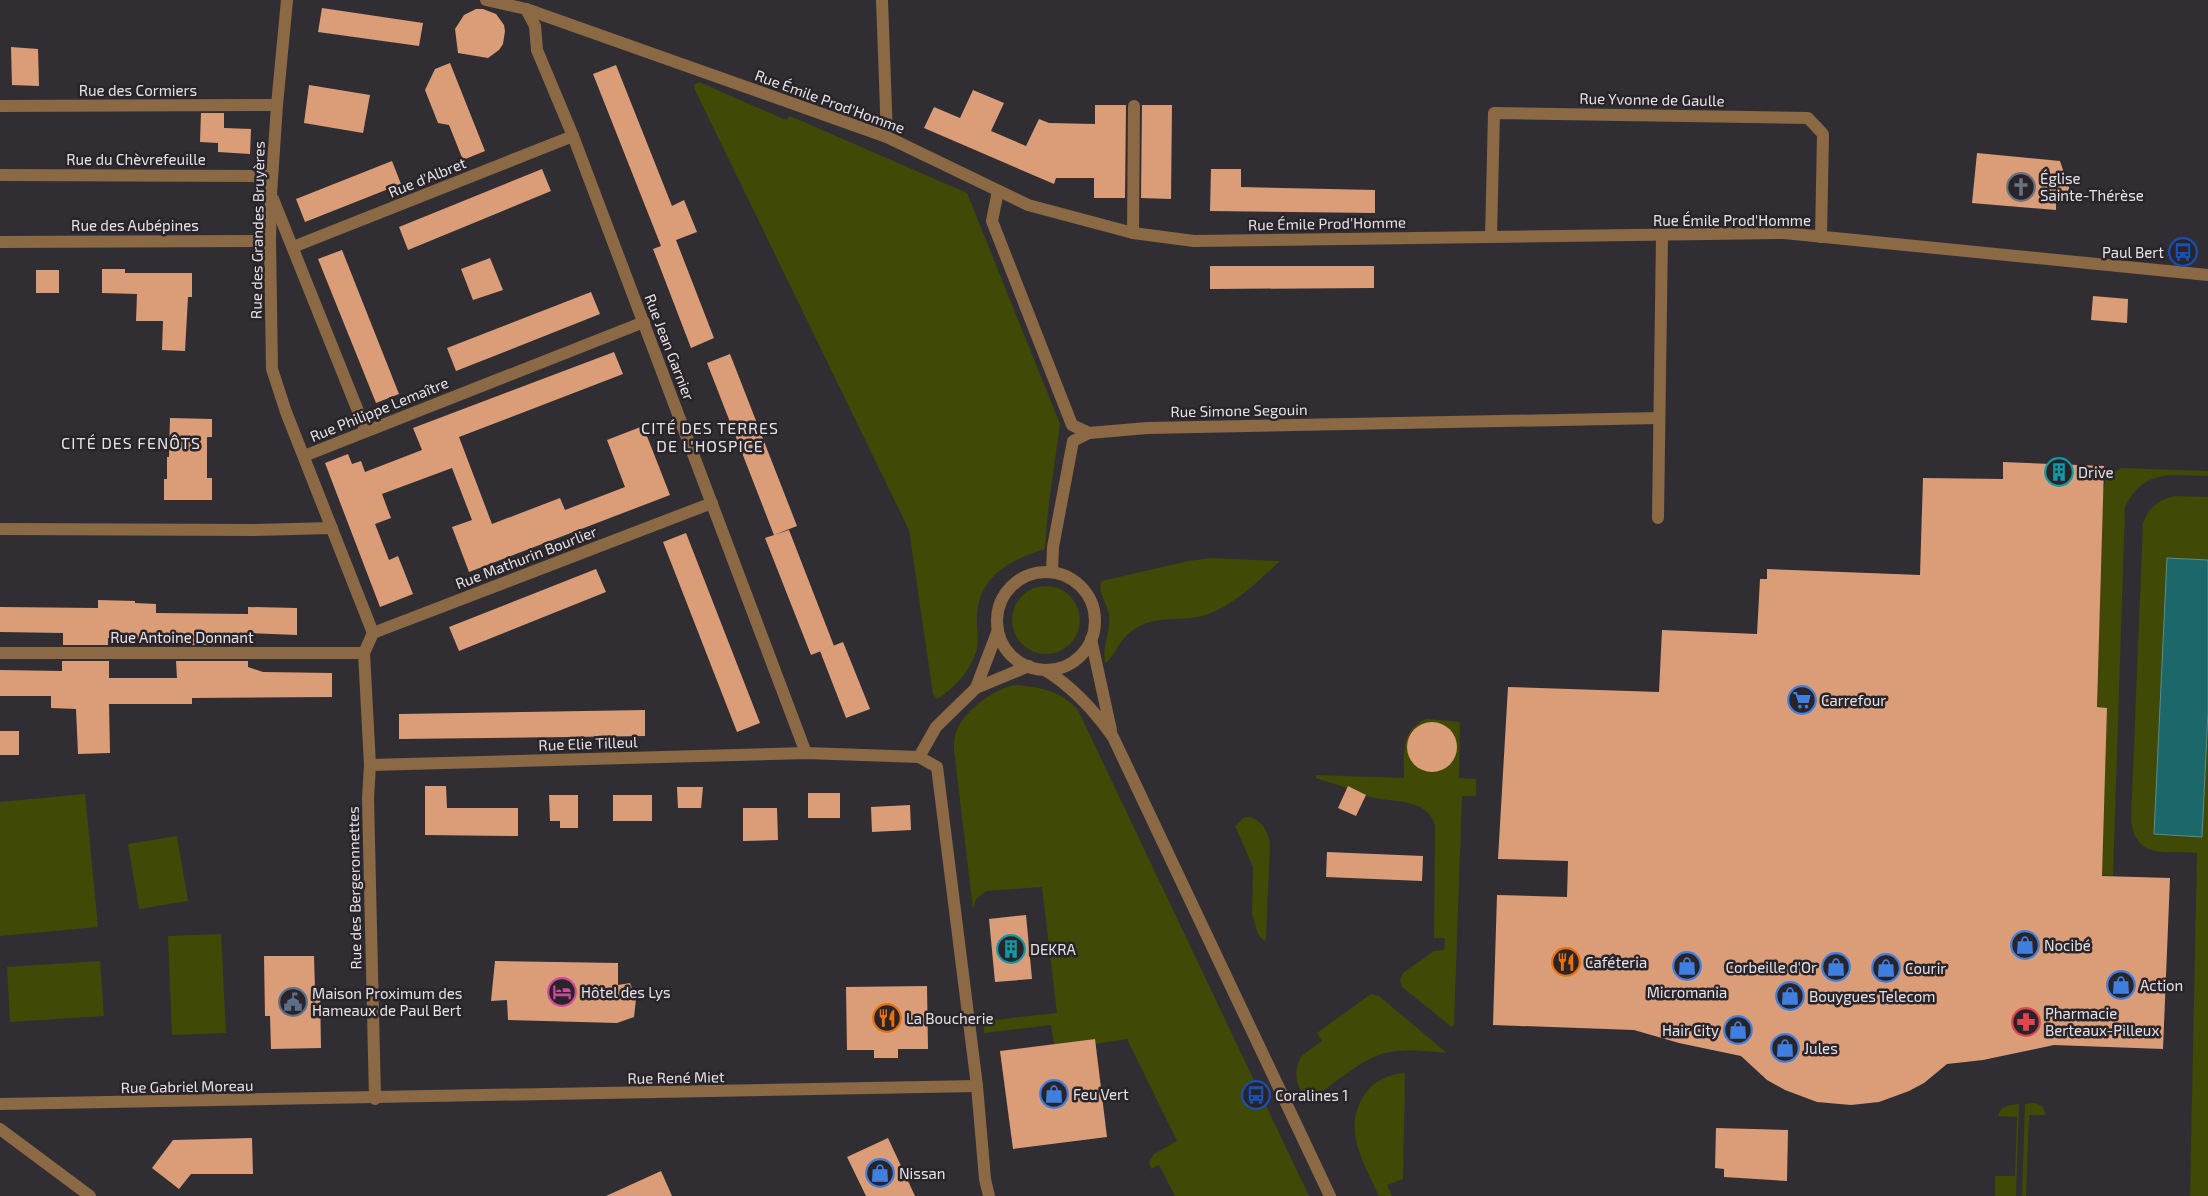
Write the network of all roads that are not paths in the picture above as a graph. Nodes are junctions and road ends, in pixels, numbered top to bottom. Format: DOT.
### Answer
graph roads {
  1 [pos="287,0"];
  2 [pos="486,0"];
  3 [pos="882,0"];
  4 [pos="527,4"];
  5 [pos="0,106"];
  6 [pos="277,106"];
  7 [pos="1134,106"];
  8 [pos="573,136"];
  9 [pos="887,137"];
  10 [pos="0,175"];
  11 [pos="272,176"];
  12 [pos="998,190"];
  13 [pos="272,194"];
  14 [pos="1133,233"];
  15 [pos="1662,235"];
  16 [pos="1491,237"];
  17 [pos="1821,237"];
  18 [pos="270,241"];
  19 [pos="0,242"];
  20 [pos="293,247"];
  21 [pos="2208,275"];
  22 [pos="644,322"];
  23 [pos="1659,418"];
  24 [pos="366,431"];
  25 [pos="1089,433"];
  26 [pos="304,456"];
  27 [pos="712,502"];
  28 [pos="1658,518"];
  29 [pos="332,528"];
  30 [pos="0,529"];
  31 [pos="1052,572"];
  32 [pos="998,630"];
  33 [pos="374,633"];
  34 [pos="1091,639"];
  35 [pos="0,653"];
  36 [pos="364,653"];
  37 [pos="1029,666"];
  38 [pos="1044,670"];
  39 [pos="976,688"];
  40 [pos="1113,737"];
  41 [pos="806,753"];
  42 [pos="919,757"];
  43 [pos="370,765"];
  44 [pos="977,1086"];
  45 [pos="375,1099"];
  46 [pos="0,1104"];
  47 [pos="0,1129"];
  48 [pos="90,1196"];
  49 [pos="989,1196"];
  50 [pos="1330,1196"];
  1 -- 6 [label="street, Rue des Grandes Bruyères"];
  2 -- 4 [label="street, Rue Émile Prod'Homme"];
  3 -- 9 [label="street"];
  4 -- 8 [label="street, Rue Jean Garnier"];
  4 -- 9 [label="street, Rue Émile Prod'Homme"];
  5 -- 6 [label="street, Rue des Cormiers"];
  6 -- 11 [label="street, Rue des Grandes Bruyères"];
  7 -- 14 [label="street"];
  8 -- 20 [label="street, Rue d'Albret"];
  8 -- 22 [label="street, Rue Jean Garnier"];
  9 -- 12 [label="street, Rue Émile Prod'Homme"];
  10 -- 11 [label="street, Rue du Chèvrefeuille"];
  11 -- 13 [label="street, Rue des Grandes Bruyères"];
  12 -- 14 [label="street, Rue Émile Prod'Homme"];
  12 -- 25 [label="street"];
  13 -- 18 [label="street, Rue des Grandes Bruyères"];
  13 -- 20 [label="street"];
  14 -- 16 [label="street, Rue Émile Prod'Homme"];
  15 -- 16 [label="street, Rue Émile Prod'Homme"];
  15 -- 17 [label="street, Rue Émile Prod'Homme"];
  15 -- 23 [label="street"];
  16 -- 17 [label="street, Rue Yvonne de Gaulle"];
  17 -- 21 [label="street, Rue Émile Prod'Homme"];
  18 -- 19 [label="street, Rue des Aubépines"];
  18 -- 26 [label="street, Rue des Grandes Bruyères"];
  20 -- 24 [label="street"];
  22 -- 24 [label="street, Rue Philippe Lemaître"];
  22 -- 27 [label="street, Rue Jean Garnier"];
  23 -- 25 [label="street, Rue Simone Segouin"];
  23 -- 28 [label="street"];
  24 -- 26 [label="street, Rue Philippe Lemaître"];
  25 -- 31 [label="street"];
  26 -- 29 [label="street, Rue Philippe Lemaître"];
  27 -- 33 [label="street, Rue Mathurin Bourlier"];
  27 -- 41 [label="street, Rue Jean Garnier"];
  29 -- 30 [label="street"];
  29 -- 33 [label="street, Rue Philippe Lemaître"];
  31 -- 32 [label="street"];
  31 -- 34 [label="street"];
  32 -- 37 [label="street"];
  32 -- 39 [label="street"];
  33 -- 36 [label="street"];
  34 -- 38 [label="street"];
  34 -- 40 [label="street"];
  35 -- 36 [label="street, Rue Antoine Donnant"];
  36 -- 43 [label="street"];
  37 -- 38 [label="street"];
  37 -- 39 [label="street"];
  38 -- 40 [label="street"];
  39 -- 42 [label="street"];
  40 -- 50 [label="street"];
  41 -- 42 [label="street, Rue Elie Tilleul"];
  41 -- 43 [label="street, Rue Elie Tilleul"];
  42 -- 44 [label="street"];
  43 -- 45 [label="street, Rue des Bergeronnettes"];
  44 -- 45 [label="street, Rue René Miet"];
  44 -- 49 [label="street"];
  45 -- 46 [label="street, Rue Gabriel Moreau"];
  47 -- 48 [label="street"];
}
